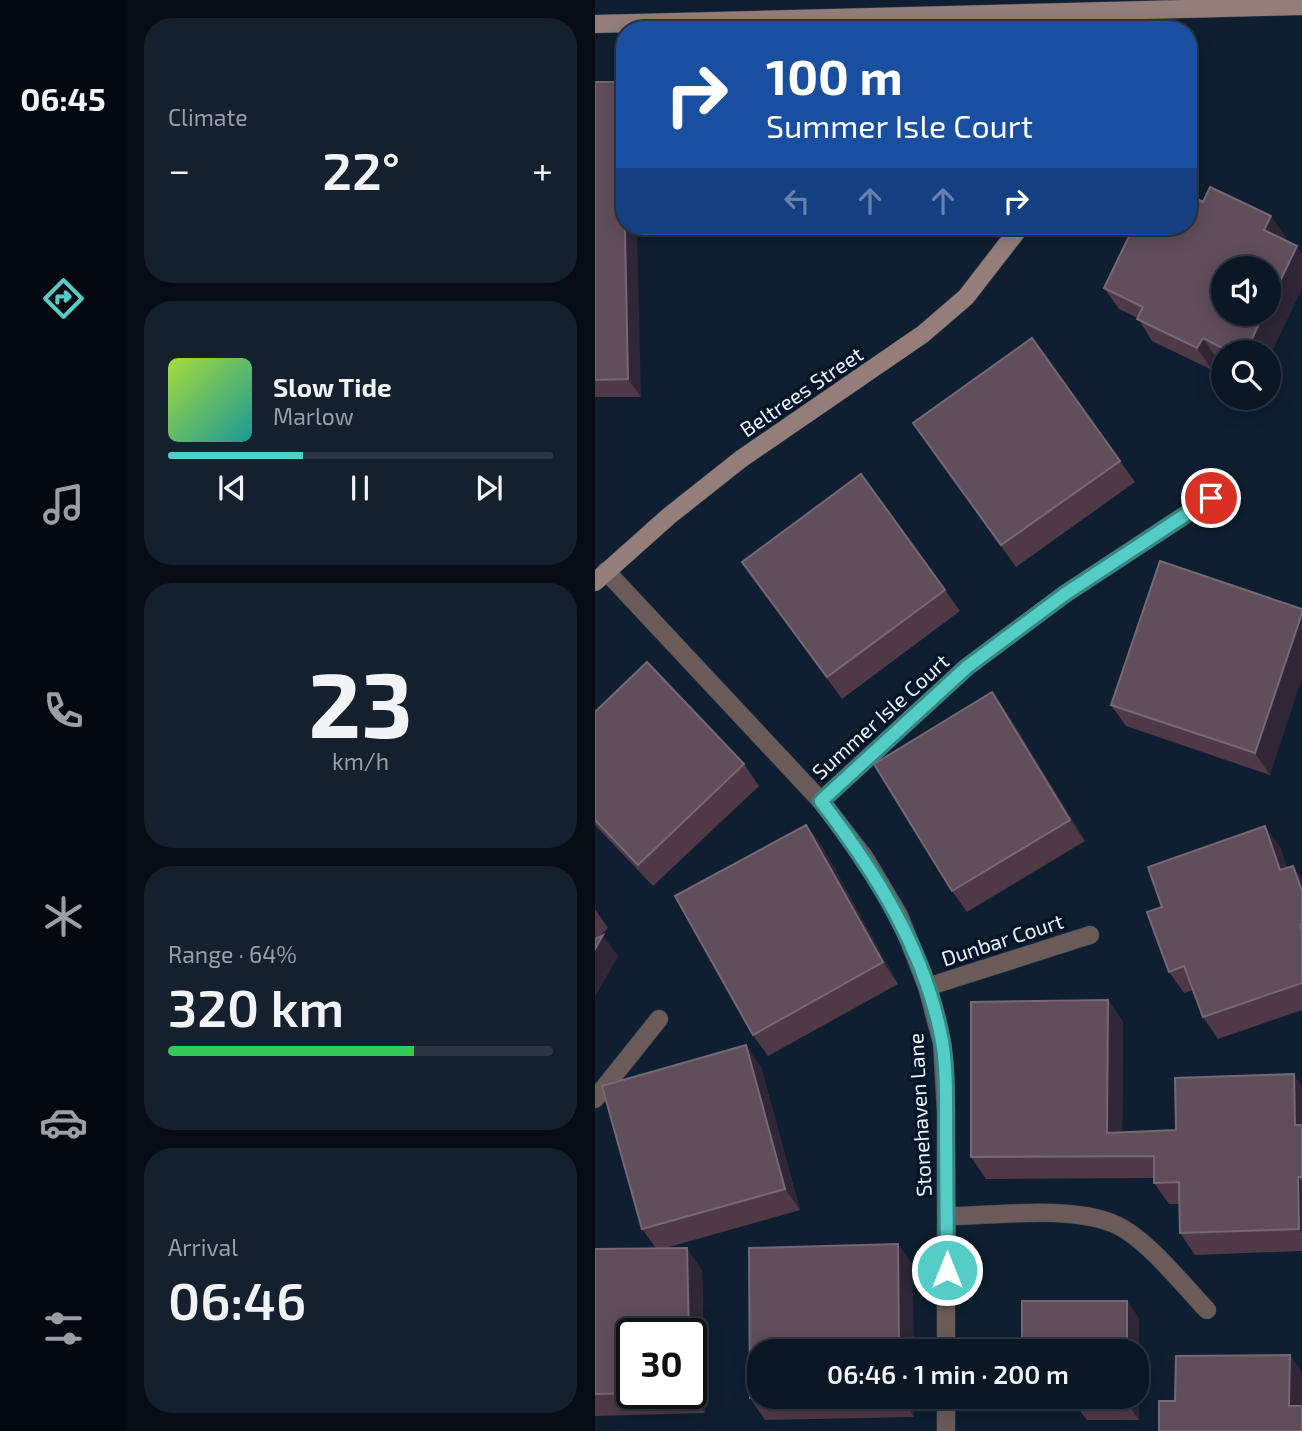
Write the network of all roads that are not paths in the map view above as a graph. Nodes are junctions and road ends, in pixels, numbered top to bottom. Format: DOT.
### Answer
graph roads {
  1 [pos="1077,4"];
  2 [pos="1302,6"];
  3 [pos="667,21"];
  4 [pos="616,23"];
  5 [pos="595,24"];
  6 [pos="1014,235"];
  7 [pos="1211,498"];
  8 [pos="601,577"];
  9 [pos="821,801"];
  10 [pos="1090,935"];
  11 [pos="927,987"];
  12 [pos="659,1019"];
  13 [pos="595,1099"];
  14 [pos="947,1216"];
  15 [pos="1207,1310"];
  16 [pos="946,1339"];
  17 [pos="946,1409"];
  18 [pos="946,1431"];
  1 -- 2 [label="main road"];
  1 -- 3 [label="main road"];
  4 -- 5 [label="main road"];
  6 -- 8 [label="main road, Beltrees Street"];
  7 -- 9 [label="street, Summer Isle Court"];
  8 -- 9 [label="street, Stonehaven Lane"];
  9 -- 11 [label="street, Stonehaven Lane"];
  10 -- 11 [label="street, Dunbar Court"];
  11 -- 14 [label="street, Stonehaven Lane"];
  12 -- 13 [label="street"];
  14 -- 15 [label="street"];
  14 -- 16 [label="street, Stonehaven Lane"];
  17 -- 18 [label="street"];
}
